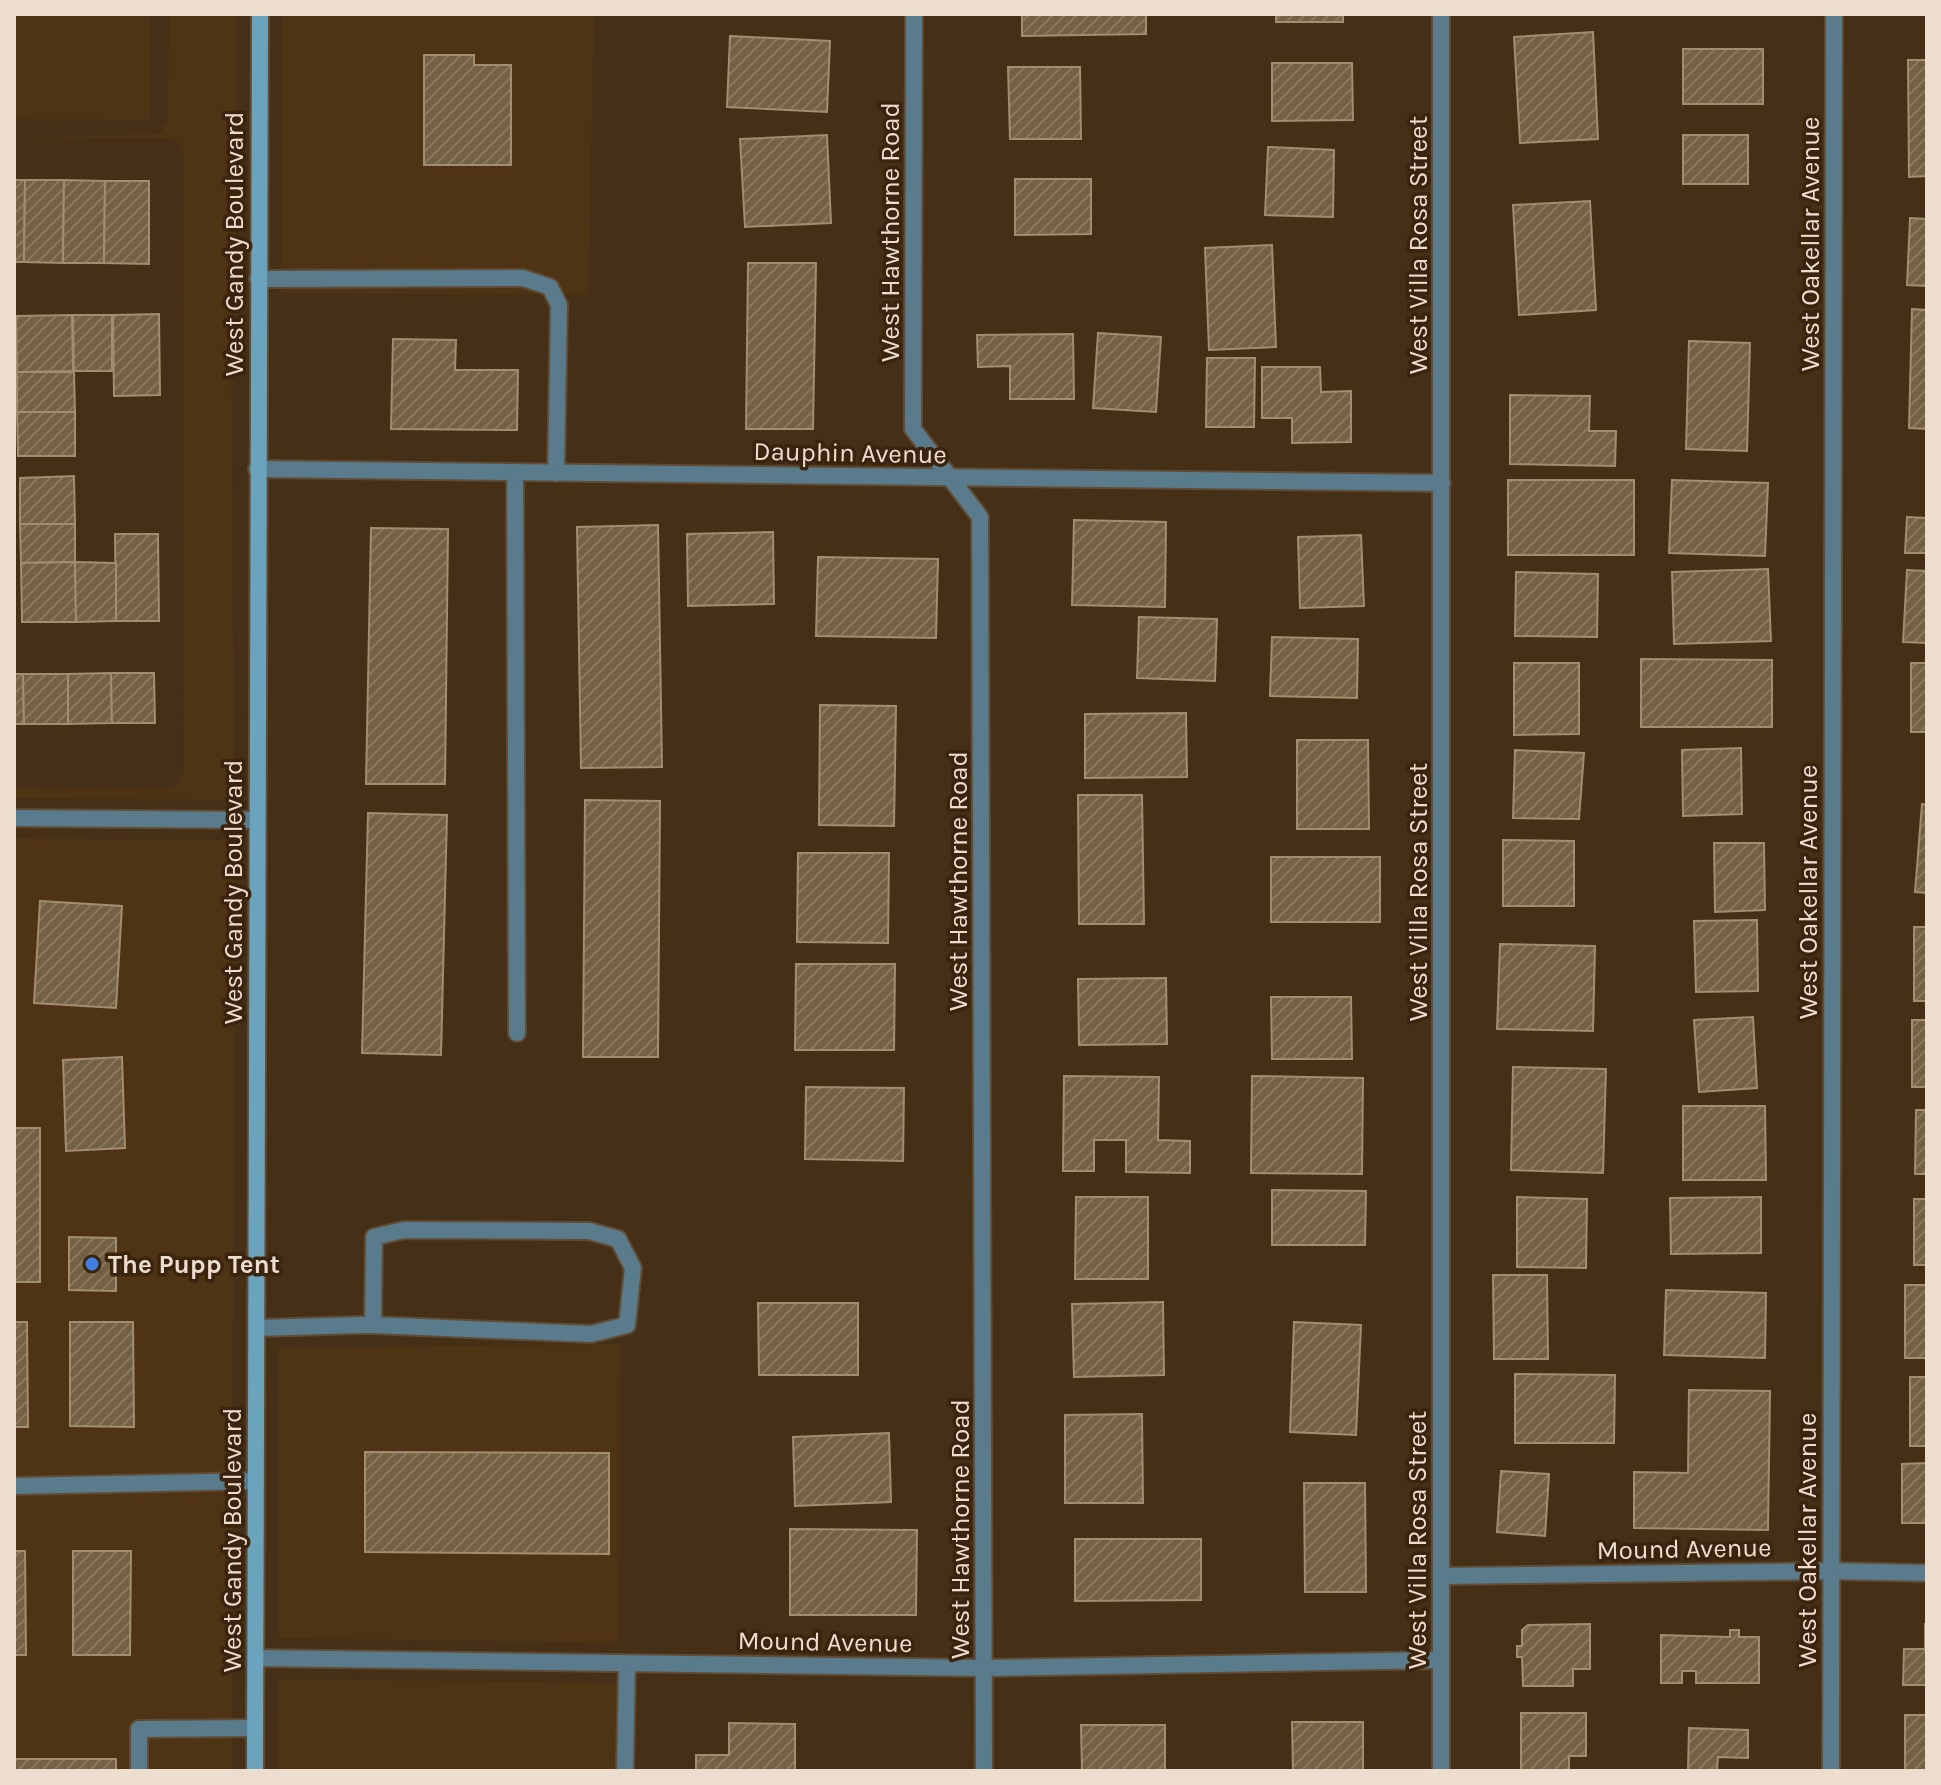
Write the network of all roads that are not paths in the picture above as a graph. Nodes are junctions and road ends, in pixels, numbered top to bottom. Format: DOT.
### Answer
graph roads {
  1 [pos="260,14"];
  2 [pos="914,14"];
  3 [pos="1441,14"];
  4 [pos="1834,14"];
  5 [pos="258,279"];
  6 [pos="257,469"];
  7 [pos="515,472"];
  8 [pos="556,473"];
  9 [pos="949,478"];
  10 [pos="1442,483"];
  11 [pos="14,818"];
  12 [pos="257,820"];
  13 [pos="517,1033"];
  14 [pos="373,1325"];
  15 [pos="256,1328"];
  16 [pos="256,1481"];
  17 [pos="14,1486"];
  18 [pos="1831,1571"];
  19 [pos="1927,1573"];
  20 [pos="1441,1576"];
  21 [pos="256,1658"];
  22 [pos="1441,1660"];
  23 [pos="627,1664"];
  24 [pos="984,1668"];
  25 [pos="255,1728"];
  26 [pos="139,1771"];
  27 [pos="255,1771"];
  28 [pos="625,1771"];
  29 [pos="984,1771"];
  30 [pos="1441,1771"];
  31 [pos="1831,1771"];
  1 -- 5 [label="main road, West Gandy Boulevard"];
  2 -- 9 [label="street, West Hawthorne Road"];
  3 -- 10 [label="street, West Villa Rosa Street"];
  4 -- 18 [label="street, West Oakellar Avenue"];
  5 -- 6 [label="main road, West Gandy Boulevard"];
  5 -- 8 [label="street"];
  6 -- 7 [label="street, Dauphin Avenue"];
  6 -- 12 [label="main road, West Gandy Boulevard"];
  7 -- 8 [label="street, Dauphin Avenue"];
  7 -- 13 [label="street"];
  8 -- 9 [label="street, Dauphin Avenue"];
  9 -- 10 [label="street, Dauphin Avenue"];
  9 -- 24 [label="street, West Hawthorne Road"];
  10 -- 20 [label="street, West Villa Rosa Street"];
  11 -- 12 [label="street"];
  12 -- 15 [label="main road, West Gandy Boulevard"];
  14 -- 14 [label="street"];
  14 -- 15 [label="street"];
  15 -- 16 [label="main road, West Gandy Boulevard"];
  16 -- 17 [label="street"];
  16 -- 21 [label="main road, West Gandy Boulevard"];
  18 -- 19 [label="street, Mound Avenue"];
  18 -- 20 [label="street, Mound Avenue"];
  18 -- 31 [label="street, West Oakellar Avenue"];
  20 -- 22 [label="street, West Villa Rosa Street"];
  21 -- 23 [label="street, Mound Avenue"];
  21 -- 25 [label="main road, West Gandy Boulevard"];
  22 -- 24 [label="street, Mound Avenue"];
  22 -- 30 [label="street, West Villa Rosa Street"];
  23 -- 24 [label="street, Mound Avenue"];
  23 -- 28 [label="street"];
  24 -- 29 [label="street, West Hawthorne Road"];
  25 -- 26 [label="street"];
  25 -- 27 [label="main road, West Gandy Boulevard"];
}
